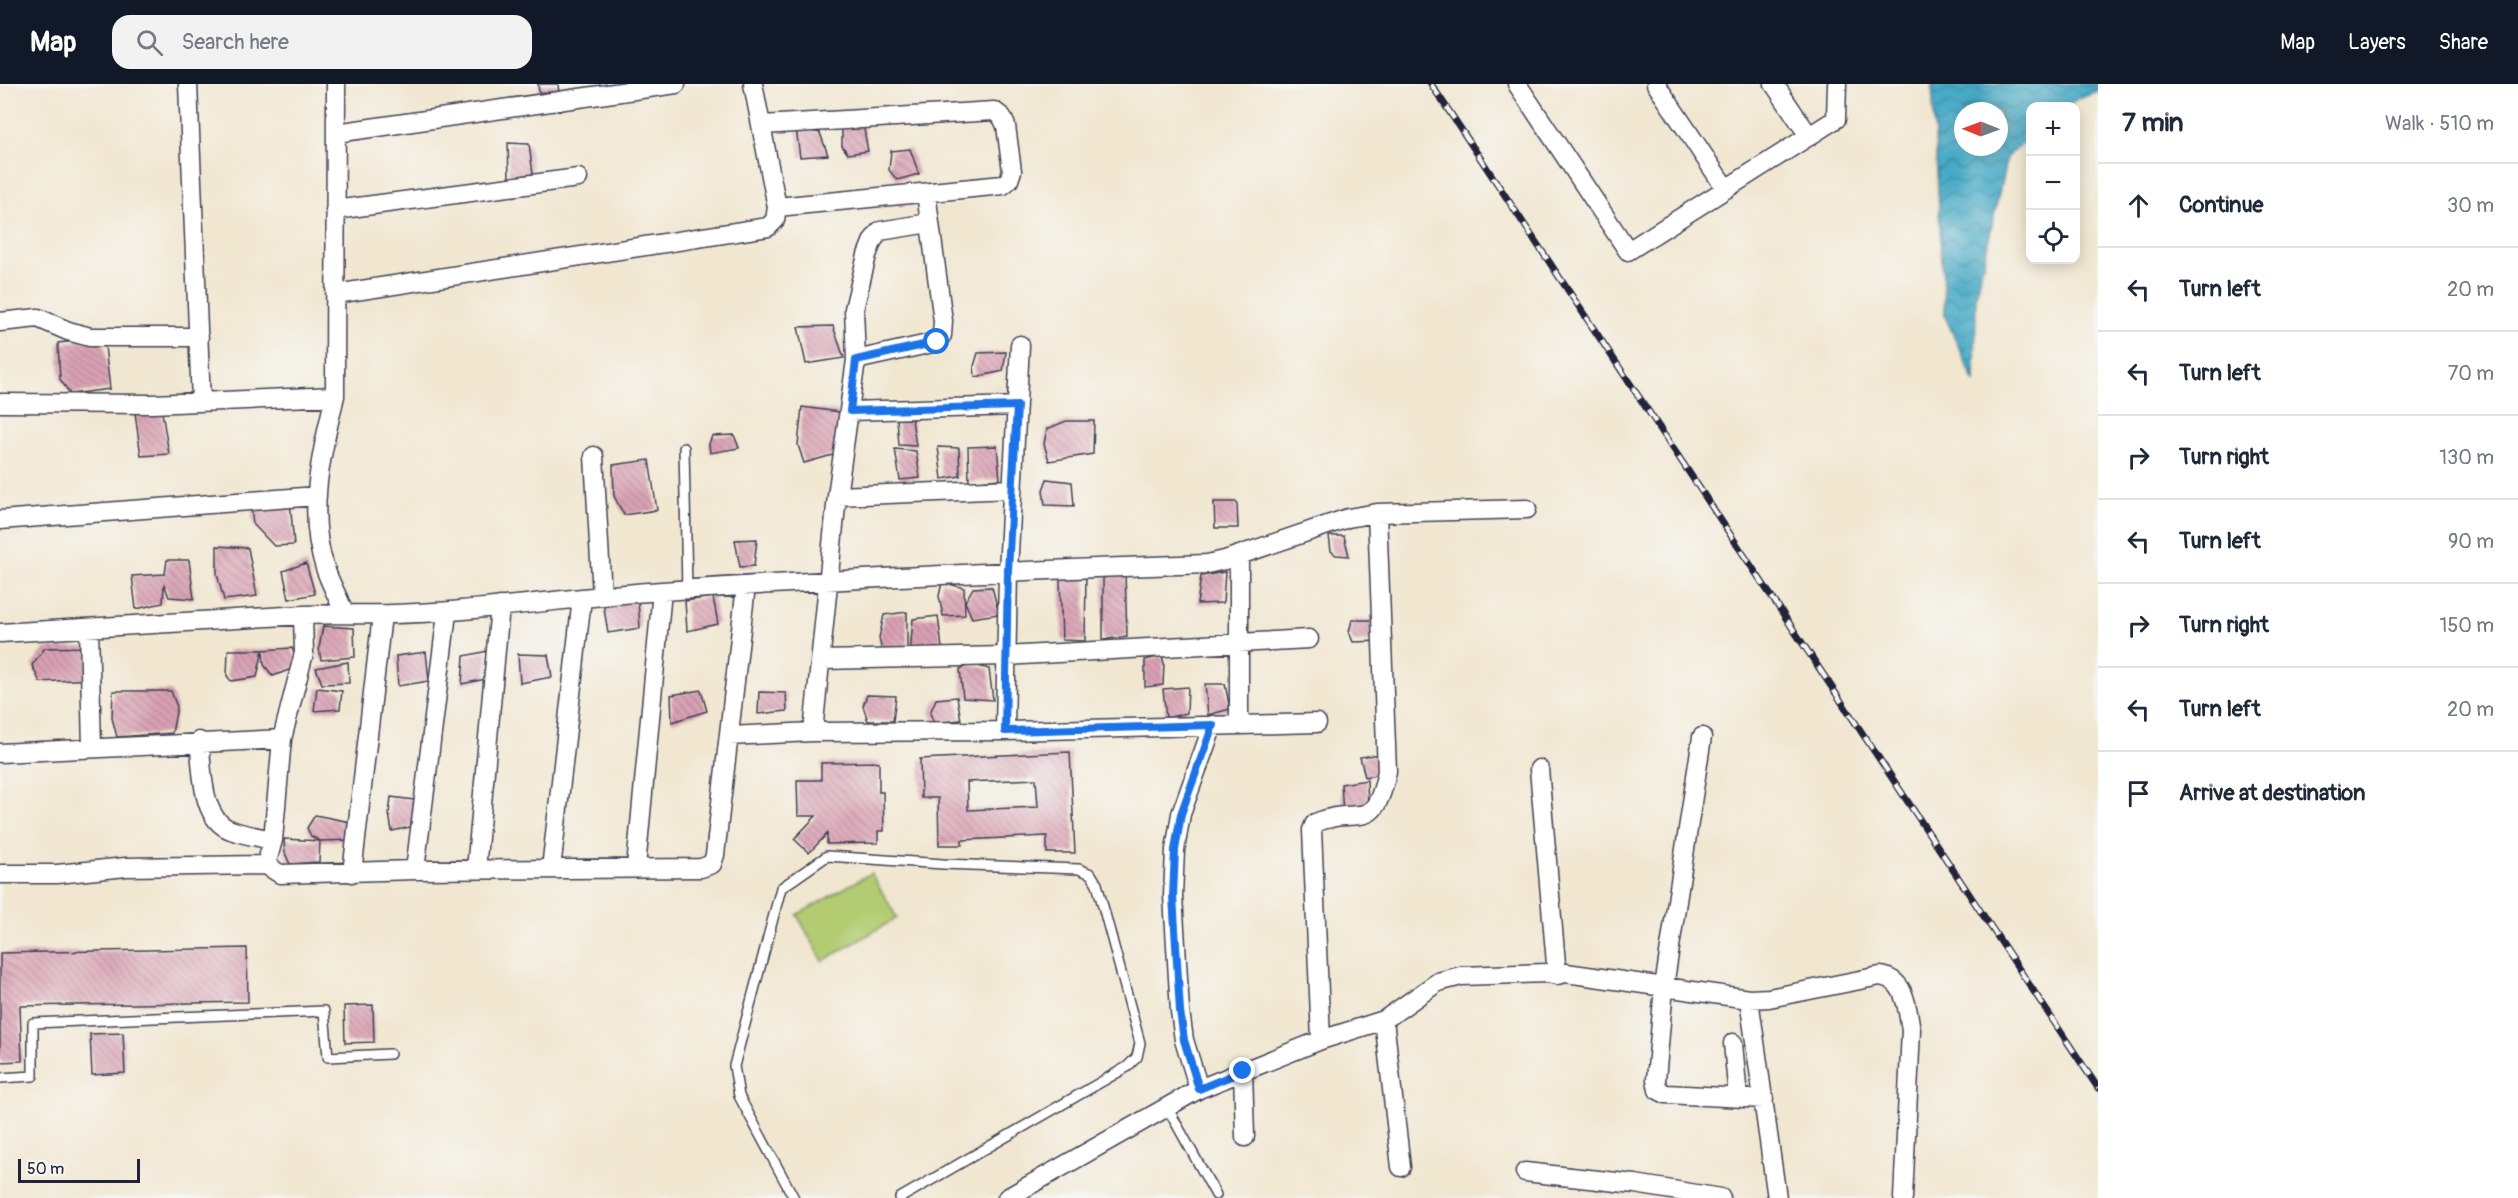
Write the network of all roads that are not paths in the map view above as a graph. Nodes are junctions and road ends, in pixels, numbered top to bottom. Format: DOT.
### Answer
graph roads {
  1 [pos="188,84"];
  2 [pos="336,84"];
  3 [pos="676,84"];
  4 [pos="753,84"];
  5 [pos="1517,84"];
  6 [pos="1656,84"];
  7 [pos="1774,84"];
  8 [pos="1837,84"];
  9 [pos="762,125"];
  10 [pos="336,133"];
  11 [pos="1809,136"];
  12 [pos="578,177"];
  13 [pos="1726,189"];
  14 [pos="926,193"];
  15 [pos="777,207"];
  16 [pos="335,210"];
  17 [pos="929,224"];
  18 [pos="336,294"];
  19 [pos="0,322"];
  20 [pos="199,337"];
  21 [pos="1020,345"];
  22 [pos="856,360"];
  23 [pos="335,396"];
  24 [pos="201,402"];
  25 [pos="0,403"];
  26 [pos="1017,406"];
  27 [pos="850,411"];
  28 [pos="684,448"];
  29 [pos="594,456"];
  30 [pos="1013,489"];
  31 [pos="317,496"];
  32 [pos="837,496"];
  33 [pos="1527,509"];
  34 [pos="1377,513"];
  35 [pos="0,520"];
  36 [pos="1239,555"];
  37 [pos="1008,571"];
  38 [pos="828,582"];
  39 [pos="746,586"];
  40 [pos="687,590"];
  41 [pos="662,591"];
  42 [pos="602,596"];
  43 [pos="582,598"];
  44 [pos="500,606"];
  45 [pos="447,613"];
  46 [pos="345,614"];
  47 [pos="303,615"];
  48 [pos="382,615"];
  49 [pos="89,628"];
  50 [pos="0,633"];
  51 [pos="1309,639"];
  52 [pos="1239,641"];
  53 [pos="1006,657"];
  54 [pos="821,660"];
  55 [pos="1317,723"];
  56 [pos="1213,725"];
  57 [pos="1239,725"];
  58 [pos="1005,731"];
  59 [pos="813,732"];
  60 [pos="729,736"];
  61 [pos="1702,737"];
  62 [pos="282,739"];
  63 [pos="199,741"];
  64 [pos="92,748"];
  65 [pos="0,753"];
  66 [pos="1539,769"];
  67 [pos="273,840"];
  68 [pos="266,865"];
  69 [pos="636,867"];
  70 [pos="551,869"];
  71 [pos="415,870"];
  72 [pos="476,870"];
  73 [pos="352,873"];
  74 [pos="0,874"];
  75 [pos="1557,975"];
  76 [pos="1664,987"];
  77 [pos="1749,999"];
  78 [pos="1384,1020"];
  79 [pos="1322,1040"];
  80 [pos="1733,1043"];
  81 [pos="390,1054"];
  82 [pos="1243,1071"];
  83 [pos="0,1078"];
  84 [pos="1199,1089"];
  85 [pos="1738,1098"];
  86 [pos="1764,1099"];
  87 [pos="1167,1107"];
  88 [pos="1245,1137"];
  89 [pos="1401,1167"];
  90 [pos="1525,1172"];
  91 [pos="1216,1195"];
  92 [pos="794,1198"];
  93 [pos="900,1198"];
  94 [pos="1006,1198"];
  95 [pos="1720,1198"];
  96 [pos="1777,1198"];
  97 [pos="1903,1198"];
  1 -- 20 [label="street"];
  2 -- 10 [label="street"];
  3 -- 10 [label="street"];
  4 -- 9 [label="street"];
  5 -- 13 [label="street"];
  6 -- 13 [label="street"];
  7 -- 11 [label="street"];
  8 -- 11 [label="street"];
  9 -- 14 [label="street"];
  9 -- 15 [label="street"];
  10 -- 16 [label="street"];
  11 -- 13 [label="street"];
  12 -- 16 [label="street"];
  14 -- 15 [label="street"];
  14 -- 17 [label="street"];
  15 -- 18 [label="street"];
  16 -- 18 [label="street"];
  17 -- 22 [label="street"];
  17 -- 22 [label="street"];
  18 -- 23 [label="street"];
  19 -- 20 [label="street"];
  20 -- 24 [label="street"];
  21 -- 26 [label="street"];
  22 -- 27 [label="street"];
  23 -- 24 [label="street"];
  23 -- 31 [label="street"];
  24 -- 25 [label="street"];
  26 -- 27 [label="street"];
  26 -- 30 [label="street"];
  27 -- 32 [label="street"];
  28 -- 40 [label="lane"];
  29 -- 42 [label="street"];
  30 -- 32 [label="street"];
  30 -- 37 [label="street"];
  31 -- 35 [label="street"];
  31 -- 46 [label="street"];
  32 -- 38 [label="street"];
  33 -- 34 [label="street"];
  34 -- 36 [label="street"];
  34 -- 79 [label="street"];
  36 -- 37 [label="street"];
  36 -- 52 [label="street"];
  37 -- 38 [label="street"];
  37 -- 53 [label="street"];
  38 -- 39 [label="street"];
  38 -- 54 [label="street"];
  39 -- 40 [label="street"];
  39 -- 60 [label="street"];
  40 -- 41 [label="street"];
  41 -- 42 [label="street"];
  41 -- 69 [label="street"];
  42 -- 43 [label="street"];
  43 -- 44 [label="street"];
  43 -- 70 [label="street"];
  44 -- 45 [label="street"];
  44 -- 72 [label="street"];
  45 -- 48 [label="street"];
  45 -- 71 [label="street"];
  46 -- 47 [label="street"];
  46 -- 48 [label="street"];
  47 -- 49 [label="street"];
  47 -- 62 [label="street"];
  48 -- 73 [label="street"];
  49 -- 50 [label="street"];
  49 -- 64 [label="street"];
  51 -- 52 [label="street"];
  52 -- 53 [label="street"];
  52 -- 57 [label="street"];
  53 -- 54 [label="street"];
  53 -- 58 [label="street"];
  54 -- 59 [label="street"];
  55 -- 57 [label="street"];
  56 -- 57 [label="street"];
  56 -- 58 [label="street"];
  56 -- 84 [label="street"];
  58 -- 59 [label="street"];
  59 -- 60 [label="street"];
  60 -- 69 [label="street"];
  61 -- 76 [label="street"];
  62 -- 63 [label="street"];
  62 -- 67 [label="street"];
  63 -- 64 [label="street"];
  63 -- 67 [label="street"];
  64 -- 65 [label="street"];
  66 -- 75 [label="street"];
  67 -- 68 [label="street"];
  68 -- 73 [label="street"];
  68 -- 74 [label="street"];
  69 -- 70 [label="street"];
  70 -- 72 [label="street"];
  71 -- 72 [label="street"];
  71 -- 73 [label="street"];
  75 -- 76 [label="street"];
  75 -- 78 [label="street"];
  76 -- 77 [label="street"];
  76 -- 85 [label="street"];
  77 -- 86 [label="street"];
  77 -- 97 [label="street"];
  78 -- 79 [label="street"];
  78 -- 89 [label="street"];
  79 -- 82 [label="street"];
  80 -- 85 [label="street"];
  81 -- 83 [label="lane"];
  82 -- 84 [label="street"];
  82 -- 88 [label="street"];
  84 -- 87 [label="street"];
  85 -- 86 [label="street"];
  86 -- 96 [label="street"];
  87 -- 91 [label="lane"];
  87 -- 94 [label="street"];
  90 -- 95 [label="street"];
  92 -- 93 [label="lane"];
}
